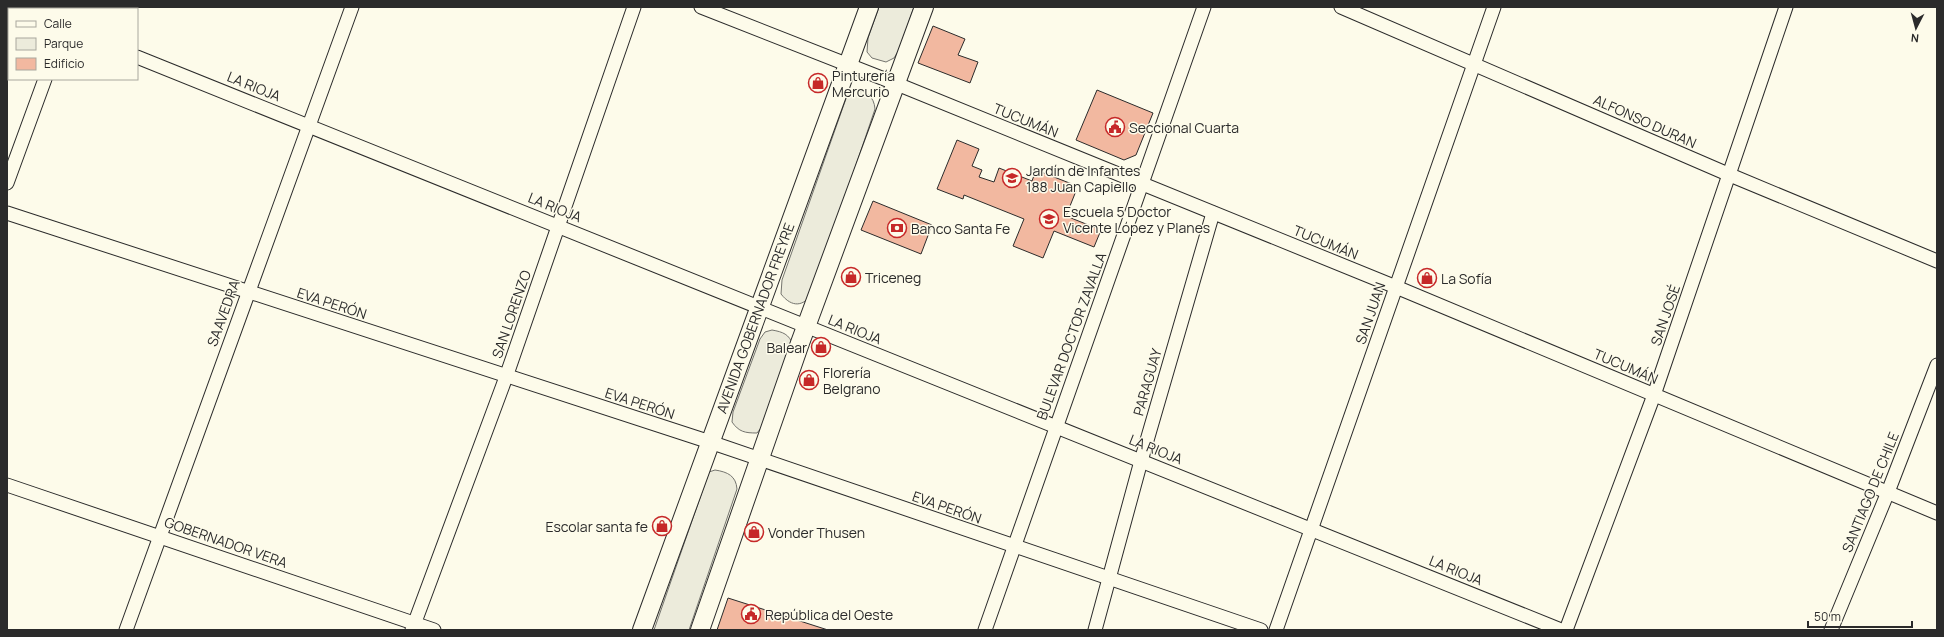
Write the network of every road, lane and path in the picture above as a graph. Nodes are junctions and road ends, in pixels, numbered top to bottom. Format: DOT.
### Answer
graph roads {
  1 [pos="352,7"];
  2 [pos="634,7"];
  3 [pos="700,7"];
  4 [pos="869,7"];
  5 [pos="924,7"];
  6 [pos="1204,7"];
  7 [pos="1341,7"];
  8 [pos="1494,7"];
  9 [pos="1786,7"];
  10 [pos="138,56"];
  11 [pos="1474,63"];
  12 [pos="847,66"];
  13 [pos="45,80"];
  14 [pos="897,84"];
  15 [pos="310,125"];
  16 [pos="1730,175"];
  17 [pos="7,183"];
  18 [pos="1142,185"];
  19 [pos="7,213"];
  20 [pos="1213,213"];
  21 [pos="558,226"];
  22 [pos="1937,261"];
  23 [pos="1396,287"];
  24 [pos="248,292"];
  25 [pos="758,308"];
  26 [pos="806,326"];
  27 [pos="1937,365"];
  28 [pos="506,377"];
  29 [pos="1654,395"];
  30 [pos="1056,426"];
  31 [pos="710,442"];
  32 [pos="760,460"];
  33 [pos="1141,461"];
  34 [pos="7,485"];
  35 [pos="1888,492"];
  36 [pos="1937,513"];
  37 [pos="1313,529"];
  38 [pos="160,536"];
  39 [pos="1014,547"];
  40 [pos="1110,579"];
  41 [pos="414,627"];
  42 [pos="126,630"];
  43 [pos="434,630"];
  44 [pos="642,630"];
  45 [pos="700,630"];
  46 [pos="985,630"];
  47 [pos="1095,630"];
  48 [pos="1261,630"];
  49 [pos="1276,630"];
  50 [pos="1561,630"];
  51 [pos="1566,630"];
  52 [pos="1831,630"];
  1 -- 15 [label="street, SAAVEDRA"];
  2 -- 21 [label="street, SAN LORENZO"];
  3 -- 12 [label="street, TUCUMÁN"];
  4 -- 12 [label="main road, AVENIDA GOBERNADOR FREYRE"];
  5 -- 14 [label="main road"];
  6 -- 18 [label="street, BULEVAR DOCTOR ZAVALLA"];
  7 -- 11 [label="street, ALFONSO DURAN"];
  8 -- 11 [label="street, SAN JUAN"];
  9 -- 16 [label="street, SAN JOSÉ"];
  10 -- 15 [label="street, LA RIOJA"];
  11 -- 16 [label="street, ALFONSO DURAN"];
  11 -- 23 [label="street, SAN JUAN"];
  12 -- 14 [label="street, TUCUMÁN"];
  12 -- 25 [label="main road, AVENIDA GOBERNADOR FREYRE"];
  13 -- 17 [label="street"];
  14 -- 18 [label="street, TUCUMÁN"];
  14 -- 26 [label="main road"];
  15 -- 21 [label="street, LA RIOJA"];
  15 -- 24 [label="street, SAAVEDRA"];
  16 -- 22 [label="street, ALFONSO DURAN"];
  16 -- 29 [label="street, SAN JOSÉ"];
  18 -- 20 [label="street, TUCUMÁN"];
  18 -- 30 [label="street, BULEVAR DOCTOR ZAVALLA"];
  19 -- 24 [label="street, EVA PERÓN"];
  20 -- 23 [label="street, TUCUMÁN"];
  20 -- 33 [label="street, PARAGUAY"];
  21 -- 25 [label="street, LA RIOJA"];
  21 -- 28 [label="street, SAN LORENZO"];
  23 -- 29 [label="street, TUCUMÁN"];
  23 -- 37 [label="street, SAN JUAN"];
  24 -- 28 [label="street, EVA PERÓN"];
  24 -- 38 [label="street, SAAVEDRA"];
  25 -- 26 [label="street, LA RIOJA"];
  25 -- 31 [label="main road, AVENIDA GOBERNADOR FREYRE"];
  26 -- 30 [label="street, LA RIOJA"];
  26 -- 32 [label="main road"];
  27 -- 35 [label="street, SANTIAGO DE CHILE"];
  28 -- 31 [label="street, EVA PERÓN"];
  28 -- 41 [label="street, SAN LORENZO"];
  29 -- 35 [label="street, TUCUMÁN"];
  29 -- 51 [label="street, SAN JOSÉ"];
  30 -- 33 [label="street, LA RIOJA"];
  30 -- 39 [label="street, BULEVAR DOCTOR ZAVALLA"];
  31 -- 32 [label="street, EVA PERÓN"];
  31 -- 44 [label="main road, AVENIDA GOBERNADOR FREYRE"];
  32 -- 39 [label="street, EVA PERÓN"];
  32 -- 45 [label="main road"];
  33 -- 37 [label="street, LA RIOJA"];
  33 -- 40 [label="street, PARAGUAY"];
  34 -- 38 [label="street, GOBERNADOR VERA"];
  35 -- 36 [label="street, TUCUMÁN"];
  35 -- 52 [label="street, SANTIAGO DE CHILE"];
  37 -- 49 [label="street, SAN JUAN"];
  37 -- 50 [label="street, LA RIOJA"];
  38 -- 41 [label="street, GOBERNADOR VERA"];
  38 -- 42 [label="street, SAAVEDRA"];
  39 -- 40 [label="street, EVA PERÓN"];
  39 -- 46 [label="street, BULEVAR DOCTOR ZAVALLA"];
  40 -- 47 [label="street, PARAGUAY"];
  40 -- 48 [label="street, EVA PERÓN"];
  41 -- 43 [label="street, GOBERNADOR VERA"];
}
